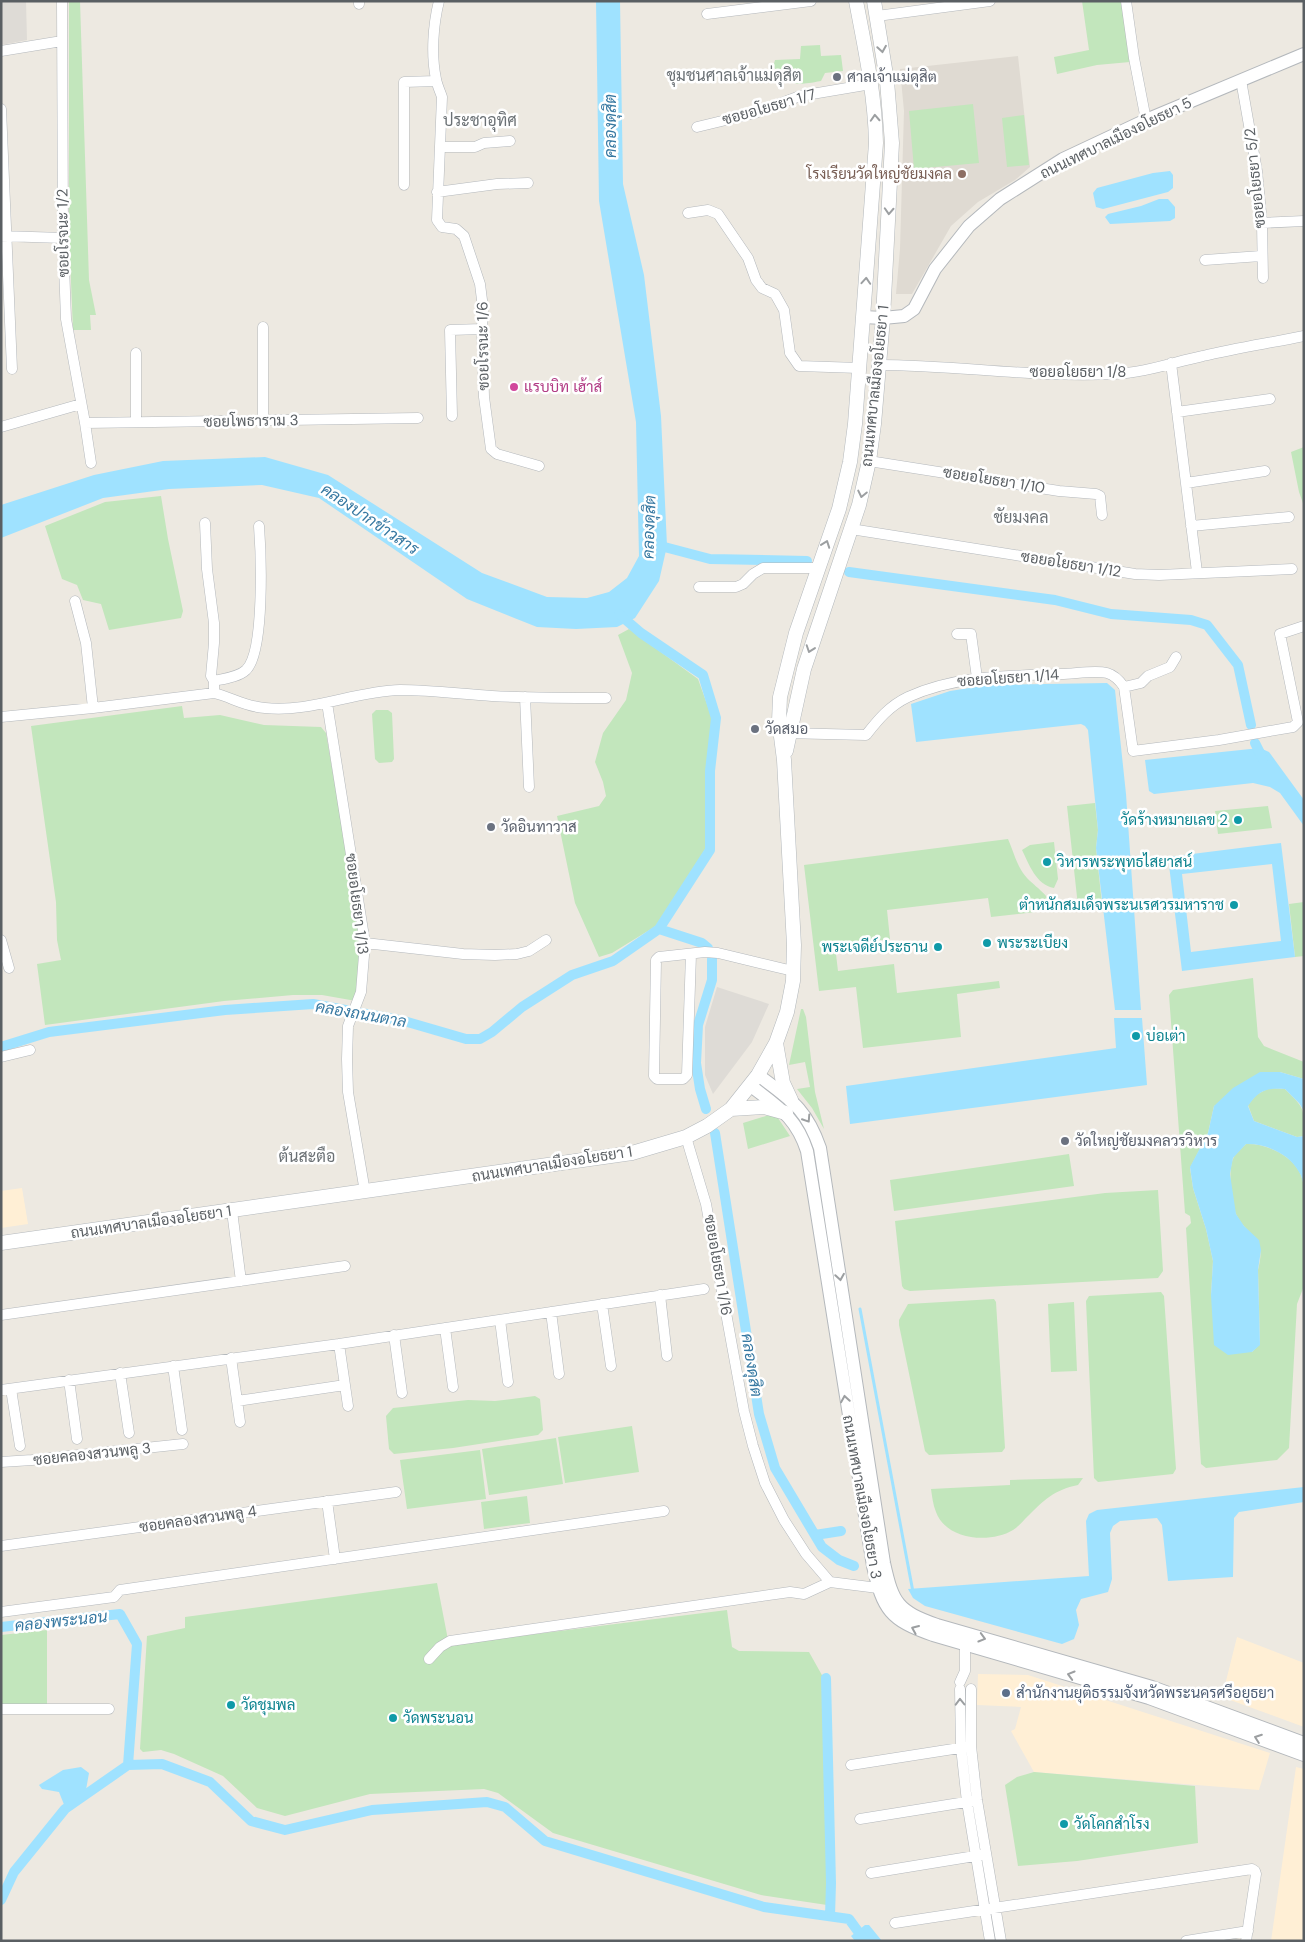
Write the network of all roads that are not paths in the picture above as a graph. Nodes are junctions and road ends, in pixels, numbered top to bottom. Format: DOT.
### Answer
graph roads {
  1 [pos="62,1"];
  2 [pos="439,1"];
  3 [pos="811,1"];
  4 [pos="856,1"];
  5 [pos="874,1"];
  6 [pos="990,1"];
  7 [pos="1126,1"];
  8 [pos="707,14"];
  9 [pos="877,16"];
  10 [pos="62,41"];
  11 [pos="1,51"];
  12 [pos="1304,54"];
  13 [pos="1240,80"];
  14 [pos="436,81"];
  15 [pos="871,84"];
  16 [pos="1,109"];
  17 [pos="1146,120"];
  18 [pos="697,127"];
  19 [pos="510,141"];
  20 [pos="440,147"];
  21 [pos="528,183"];
  22 [pos="404,185"];
  23 [pos="437,192"];
  24 [pos="688,213"];
  25 [pos="1304,221"];
  26 [pos="1262,223"];
  27 [pos="4,236"];
  28 [pos="63,238"];
  29 [pos="1261,256"];
  30 [pos="1205,260"];
  31 [pos="1263,278"];
  32 [pos="864,316"];
  33 [pos="883,318"];
  34 [pos="263,327"];
  35 [pos="482,329"];
  36 [pos="1304,336"];
  37 [pos="136,353"];
  38 [pos="1171,363"];
  39 [pos="879,365"];
  40 [pos="860,368"];
  41 [pos="12,369"];
  42 [pos="1270,399"];
  43 [pos="82,404"];
  44 [pos="1177,412"];
  45 [pos="452,416"];
  46 [pos="418,418"];
  47 [pos="263,420"];
  48 [pos="136,422"];
  49 [pos="85,423"];
  50 [pos="1,427"];
  51 [pos="869,461"];
  52 [pos="90,463"];
  53 [pos="539,466"];
  54 [pos="1265,471"];
  55 [pos="1186,483"];
  56 [pos="1102,515"];
  57 [pos="1289,517"];
  58 [pos="205,523"];
  59 [pos="259,526"];
  60 [pos="1191,526"];
  61 [pos="851,529"];
  62 [pos="818,568"];
  63 [pos="1292,570"];
  64 [pos="1197,572"];
  65 [pos="699,588"];
  66 [pos="75,601"];
  67 [pos="1304,626"];
  68 [pos="957,634"];
  69 [pos="1176,657"];
  70 [pos="977,678"];
  71 [pos="214,681"];
  72 [pos="1124,687"];
  73 [pos="214,692"];
  74 [pos="525,697"];
  75 [pos="606,698"];
  76 [pos="326,703"];
  77 [pos="93,708"];
  78 [pos="1,717"];
  79 [pos="785,733"];
  80 [pos="529,787"];
  81 [pos="1,940"];
  82 [pos="546,940"];
  83 [pos="365,943"];
  84 [pos="691,954"];
  85 [pos="9,968"];
  86 [pos="793,971"];
  87 [pos="776,1043"];
  88 [pos="30,1050"];
  89 [pos="1,1057"];
  90 [pos="755,1080"];
  91 [pos="788,1107"];
  92 [pos="731,1109"];
  93 [pos="686,1137"];
  94 [pos="365,1192"];
  95 [pos="232,1210"];
  96 [pos="1,1243"];
  97 [pos="345,1266"];
  98 [pos="241,1281"];
  99 [pos="704,1288"];
  100 [pos="660,1295"];
  101 [pos="602,1304"];
  102 [pos="551,1312"];
  103 [pos="1,1315"];
  104 [pos="500,1320"];
  105 [pos="446,1328"];
  106 [pos="394,1336"];
  107 [pos="339,1344"];
  108 [pos="668,1356"];
  109 [pos="231,1358"];
  110 [pos="173,1366"];
  111 [pos="611,1366"];
  112 [pos="120,1373"];
  113 [pos="559,1374"];
  114 [pos="69,1380"];
  115 [pos="508,1382"];
  116 [pos="346,1385"];
  117 [pos="453,1388"];
  118 [pos="6,1389"];
  119 [pos="402,1393"];
  120 [pos="237,1401"];
  121 [pos="348,1406"];
  122 [pos="240,1422"];
  123 [pos="182,1430"];
  124 [pos="129,1433"];
  125 [pos="77,1439"];
  126 [pos="183,1444"];
  127 [pos="20,1446"];
  128 [pos="1,1462"];
  129 [pos="396,1492"];
  130 [pos="327,1501"];
  131 [pos="664,1511"];
  132 [pos="1,1546"];
  133 [pos="335,1559"];
  134 [pos="830,1582"];
  135 [pos="878,1588"];
  136 [pos="1,1612"];
  137 [pos="966,1645"];
  138 [pos="429,1659"];
  139 [pos="1,1709"];
  140 [pos="109,1709"];
  141 [pos="1279,1740"];
  142 [pos="1304,1743"];
  143 [pos="966,1747"];
  144 [pos="1304,1755"];
  145 [pos="851,1766"];
  146 [pos="972,1801"];
  147 [pos="860,1819"];
  148 [pos="981,1855"];
  149 [pos="871,1873"];
  150 [pos="990,1908"];
  151 [pos="895,1923"];
  152 [pos="1247,1936"];
  153 [pos="995,1938"];
  154 [pos="1200,1940"];
  155 [pos="1186,1941"];
  1 -- 10 [label="street, ซอยโรจนะ 1/2"];
  2 -- 14 [label="street, ซอยโรจนะ 1/6"];
  3 -- 8 [label="street"];
  4 -- 15 [label="main road, ถนนเทศบาลเมืองอโยธยา 1"];
  5 -- 9 [label="main road, ถนนเทศบาลเมืองอโยธยา 1"];
  6 -- 9 [label="street"];
  7 -- 17 [label="street"];
  9 -- 33 [label="main road, ถนนเทศบาลเมืองอโยธยา 1, one-way"];
  10 -- 11 [label="street"];
  10 -- 28 [label="street, ซอยโรจนะ 1/2"];
  12 -- 13 [label="street, ถนนเทศบาลเมืองอโยธยา 5"];
  13 -- 17 [label="street, ถนนเทศบาลเมืองอโยธยา 5"];
  13 -- 26 [label="street, ซอยอโยธยา 5/2"];
  14 -- 20 [label="street, ซอยโรจนะ 1/6"];
  14 -- 22 [label="street"];
  15 -- 18 [label="street, ซอยอโยธยา 1/7"];
  32 -- 15 [label="main road, ถนนเทศบาลเมืองอโยธยา 1, one-way"];
  16 -- 27 [label="street"];
  17 -- 33 [label="street, ถนนเทศบาลเมืองอโยธยา 5"];
  19 -- 20 [label="street"];
  20 -- 23 [label="street, ซอยโรจนะ 1/6"];
  21 -- 23 [label="street"];
  23 -- 35 [label="street, ซอยโรจนะ 1/6"];
  24 -- 40 [label="street"];
  25 -- 26 [label="street"];
  26 -- 29 [label="street, ซอยอโยธยา 5/2"];
  27 -- 28 [label="street"];
  27 -- 41 [label="street"];
  28 -- 43 [label="street, ซอยโรจนะ 1/2"];
  29 -- 30 [label="street"];
  29 -- 31 [label="street, ซอยอโยธยา 5/2"];
  32 -- 33 [label="street, ถนนเทศบาลเมืองอโยธยา 5"];
  32 -- 40 [label="main road, ถนนเทศบาลเมืองอโยธยา 1"];
  33 -- 39 [label="main road, ถนนเทศบาลเมืองอโยธยา 1"];
  34 -- 47 [label="street"];
  35 -- 45 [label="street"];
  35 -- 53 [label="street, ซอยโรจนะ 1/6"];
  36 -- 38 [label="street, ซอยอโยธยา 1/8"];
  37 -- 48 [label="street"];
  38 -- 39 [label="street, ซอยอโยธยา 1/8"];
  38 -- 44 [label="street"];
  39 -- 51 [label="main road, ถนนเทศบาลเมืองอโยธยา 1"];
  62 -- 40 [label="main road, ถนนเทศบาลเมืองอโยธยา 1, one-way"];
  42 -- 44 [label="street"];
  43 -- 49 [label="street, ซอยโรจนะ 1/2"];
  43 -- 50 [label="street"];
  44 -- 55 [label="street"];
  46 -- 47 [label="street, ซอยโพธาราม 3"];
  47 -- 48 [label="street, ซอยโพธาราม 3"];
  48 -- 49 [label="street, ซอยโพธาราม 3"];
  49 -- 52 [label="street, ซอยโรจนะ 1/2"];
  51 -- 56 [label="street, ซอยอโยธยา 1/10"];
  51 -- 61 [label="main road, ถนนเทศบาลเมืองอโยธยา 1, one-way"];
  54 -- 55 [label="street"];
  55 -- 60 [label="street"];
  57 -- 60 [label="street"];
  58 -- 71 [label="street"];
  59 -- 71 [label="street"];
  60 -- 64 [label="street"];
  61 -- 64 [label="street, ซอยอโยธยา 1/12"];
  61 -- 79 [label="main road, ถนนเทศบาลเมืองอโยธยา 1, one-way"];
  62 -- 65 [label="street"];
  62 -- 79 [label="main road, ถนนเทศบาลเมืองอโยธยา 1"];
  63 -- 64 [label="street, ซอยอโยธยา 1/12"];
  66 -- 77 [label="street"];
  67 -- 72 [label="street"];
  68 -- 70 [label="street"];
  69 -- 72 [label="street"];
  70 -- 72 [label="street, ซอยอโยธยา 1/14"];
  70 -- 79 [label="street, ซอยอโยธยา 1/14"];
  71 -- 73 [label="street"];
  73 -- 76 [label="street"];
  73 -- 77 [label="street"];
  74 -- 75 [label="street"];
  74 -- 76 [label="street"];
  74 -- 80 [label="street"];
  76 -- 83 [label="street, ซอยอโยธยา 1/13"];
  77 -- 78 [label="street"];
  79 -- 86 [label="main road, ถนนเทศบาลเมืองอโยธยา 1"];
  81 -- 85 [label="street"];
  82 -- 83 [label="street"];
  83 -- 94 [label="street, ซอยอโยธยา 1/13"];
  84 -- 84 [label="street"];
  84 -- 86 [label="street"];
  86 -- 87 [label="main road, ถนนเทศบาลเมืองอโยธยา 1"];
  87 -- 90 [label="main road, ถนนเทศบาลเมืองอโยธยา 1"];
  87 -- 91 [label="main road"];
  88 -- 89 [label="street"];
  90 -- 91 [label="street, ถนนเทศบาลเมืองอโยธยา 3"];
  90 -- 92 [label="main road, ถนนเทศบาลเมืองอโยธยา 1"];
  91 -- 92 [label="main road"];
  135 -- 91 [label="street, ถนนเทศบาลเมืองอโยธยา 3, one-way"];
  91 -- 141 [label="street, ถนนเทศบาลเมืองอโยธยา 3, one-way"];
  92 -- 93 [label="main road, ถนนเทศบาลเมืองอโยธยา 1"];
  93 -- 94 [label="main road, ถนนเทศบาลเมืองอโยธยา 1"];
  93 -- 134 [label="street, ซอยอโยธยา 1/16"];
  94 -- 95 [label="main road, ถนนเทศบาลเมืองอโยธยา 1"];
  95 -- 96 [label="main road, ถนนเทศบาลเมืองอโยธยา 1"];
  95 -- 98 [label="street"];
  97 -- 98 [label="street"];
  98 -- 103 [label="street"];
  99 -- 100 [label="street"];
  100 -- 101 [label="street"];
  100 -- 108 [label="street"];
  101 -- 102 [label="street"];
  101 -- 111 [label="street"];
  102 -- 104 [label="street"];
  102 -- 113 [label="street"];
  104 -- 105 [label="street"];
  104 -- 115 [label="street"];
  105 -- 106 [label="street"];
  105 -- 117 [label="street"];
  106 -- 107 [label="street"];
  106 -- 119 [label="street"];
  107 -- 109 [label="street"];
  107 -- 116 [label="street"];
  109 -- 110 [label="street"];
  109 -- 120 [label="street"];
  110 -- 112 [label="street"];
  110 -- 123 [label="street"];
  112 -- 114 [label="street"];
  112 -- 124 [label="street"];
  114 -- 118 [label="street"];
  114 -- 125 [label="street"];
  116 -- 120 [label="street"];
  116 -- 121 [label="street"];
  118 -- 127 [label="street"];
  120 -- 122 [label="street"];
  126 -- 128 [label="street, ซอยคลองสวนพลู 3"];
  129 -- 130 [label="street, ซอยคลองสวนพลู 4"];
  130 -- 132 [label="street, ซอยคลองสวนพลู 4"];
  130 -- 133 [label="street"];
  131 -- 133 [label="street"];
  133 -- 136 [label="street"];
  134 -- 135 [label="street"];
  134 -- 138 [label="street"];
  137 -- 135 [label="street, ถนนเทศบาลเมืองอโยธยา 3, one-way"];
  141 -- 137 [label="street, ถนนเทศบาลเมืองอโยธยา 3, one-way"];
  137 -- 143 [label="street"];
  139 -- 140 [label="street"];
  141 -- 142 [label="street, ถนนเทศบาลเมืองอโยธยา 3"];
  141 -- 144 [label="street, ถนนเทศบาลเมืองอโยธยา 3"];
  143 -- 145 [label="street"];
  143 -- 146 [label="street"];
  146 -- 147 [label="street"];
  146 -- 148 [label="street"];
  148 -- 149 [label="street"];
  148 -- 150 [label="street"];
  150 -- 151 [label="street"];
  150 -- 152 [label="street"];
  150 -- 153 [label="street"];
  152 -- 154 [label="street"];
  154 -- 155 [label="street"];
}
